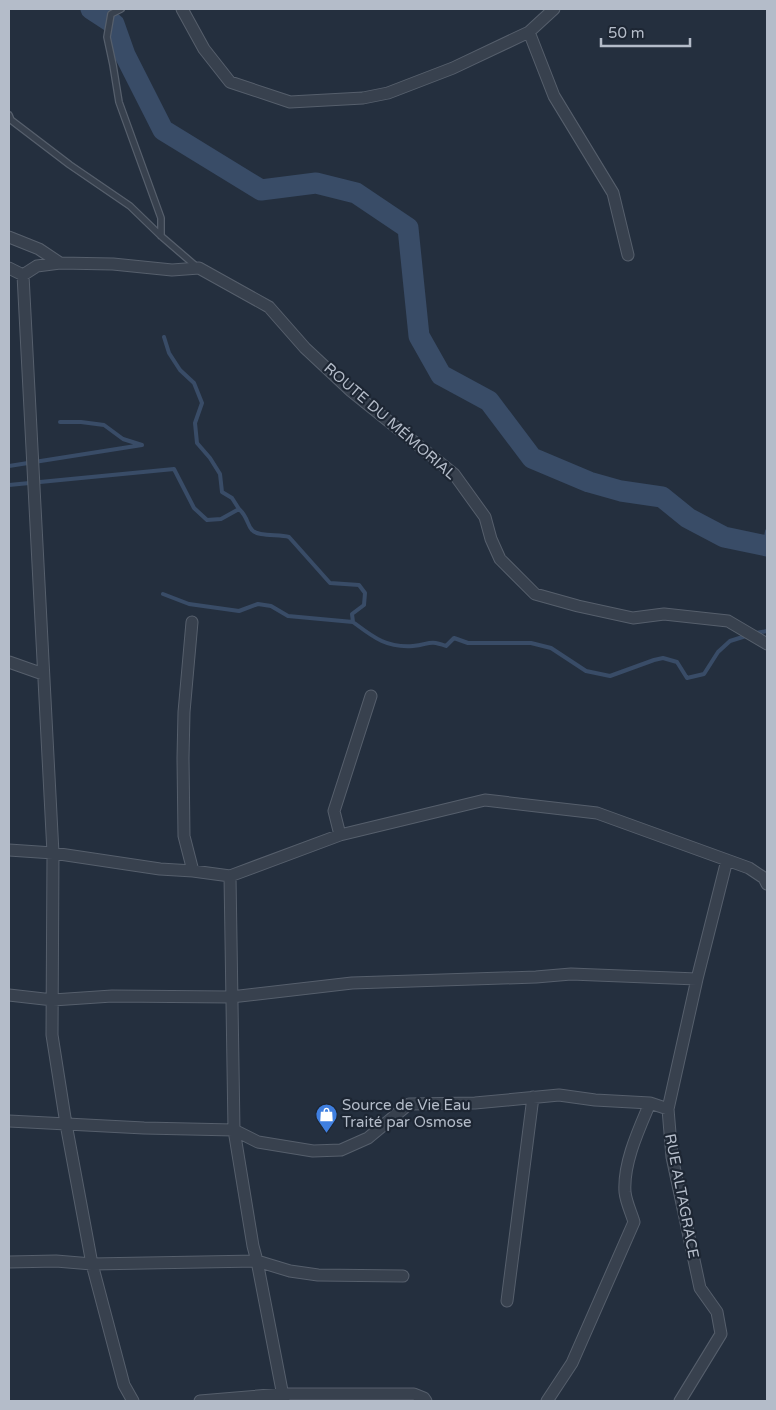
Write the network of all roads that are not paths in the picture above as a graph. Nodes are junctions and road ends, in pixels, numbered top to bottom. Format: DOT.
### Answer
graph roads {
  1 [pos="121,9"];
  2 [pos="182,9"];
  3 [pos="554,9"];
  4 [pos="529,32"];
  5 [pos="9,115"];
  6 [pos="161,236"];
  7 [pos="9,237"];
  8 [pos="628,255"];
  9 [pos="60,263"];
  10 [pos="9,268"];
  11 [pos="199,268"];
  12 [pos="23,275"];
  13 [pos="192,622"];
  14 [pos="767,644"];
  15 [pos="9,662"];
  16 [pos="43,674"];
  17 [pos="371,696"];
  18 [pos="340,836"];
  19 [pos="9,850"];
  20 [pos="53,853"];
  21 [pos="727,860"];
  22 [pos="193,870"];
  23 [pos="230,876"];
  24 [pos="767,884"];
  25 [pos="697,979"];
  26 [pos="9,995"];
  27 [pos="231,997"];
  28 [pos="53,1000"];
  29 [pos="533,1097"];
  30 [pos="650,1103"];
  31 [pos="668,1109"];
  32 [pos="9,1121"];
  33 [pos="66,1124"];
  34 [pos="234,1130"];
  35 [pos="257,1261"];
  36 [pos="9,1262"];
  37 [pos="92,1264"];
  38 [pos="403,1276"];
  39 [pos="507,1301"];
  40 [pos="283,1397"];
  41 [pos="133,1401"];
  42 [pos="200,1401"];
  43 [pos="426,1401"];
  44 [pos="547,1401"];
  45 [pos="680,1401"];
  1 -- 6 [label="lane"];
  2 -- 4 [label="street"];
  3 -- 4 [label="street"];
  4 -- 8 [label="street"];
  5 -- 6 [label="lane"];
  6 -- 11 [label="lane"];
  7 -- 9 [label="street"];
  9 -- 11 [label="street"];
  9 -- 12 [label="street"];
  10 -- 12 [label="street"];
  11 -- 14 [label="street, ROUTE DU MÉMORIAL"];
  12 -- 16 [label="street"];
  13 -- 22 [label="street"];
  15 -- 16 [label="street"];
  16 -- 20 [label="street"];
  17 -- 18 [label="street"];
  18 -- 21 [label="street"];
  18 -- 23 [label="street"];
  19 -- 20 [label="street"];
  20 -- 22 [label="street"];
  20 -- 28 [label="street"];
  21 -- 24 [label="street"];
  21 -- 25 [label="street, RUE ALTAGRACE"];
  22 -- 23 [label="street"];
  23 -- 27 [label="street"];
  25 -- 27 [label="street"];
  25 -- 31 [label="street, RUE ALTAGRACE"];
  26 -- 28 [label="street"];
  27 -- 28 [label="street"];
  27 -- 34 [label="street"];
  28 -- 33 [label="street"];
  29 -- 30 [label="street"];
  29 -- 34 [label="street"];
  29 -- 39 [label="street"];
  30 -- 31 [label="street"];
  30 -- 44 [label="street"];
  31 -- 45 [label="street, RUE ALTAGRACE"];
  32 -- 33 [label="street"];
  33 -- 34 [label="street"];
  33 -- 37 [label="street"];
  34 -- 35 [label="street"];
  35 -- 37 [label="street"];
  35 -- 38 [label="street"];
  35 -- 40 [label="street"];
  36 -- 37 [label="street"];
  37 -- 41 [label="street"];
  40 -- 42 [label="street"];
  40 -- 43 [label="street"];
}
